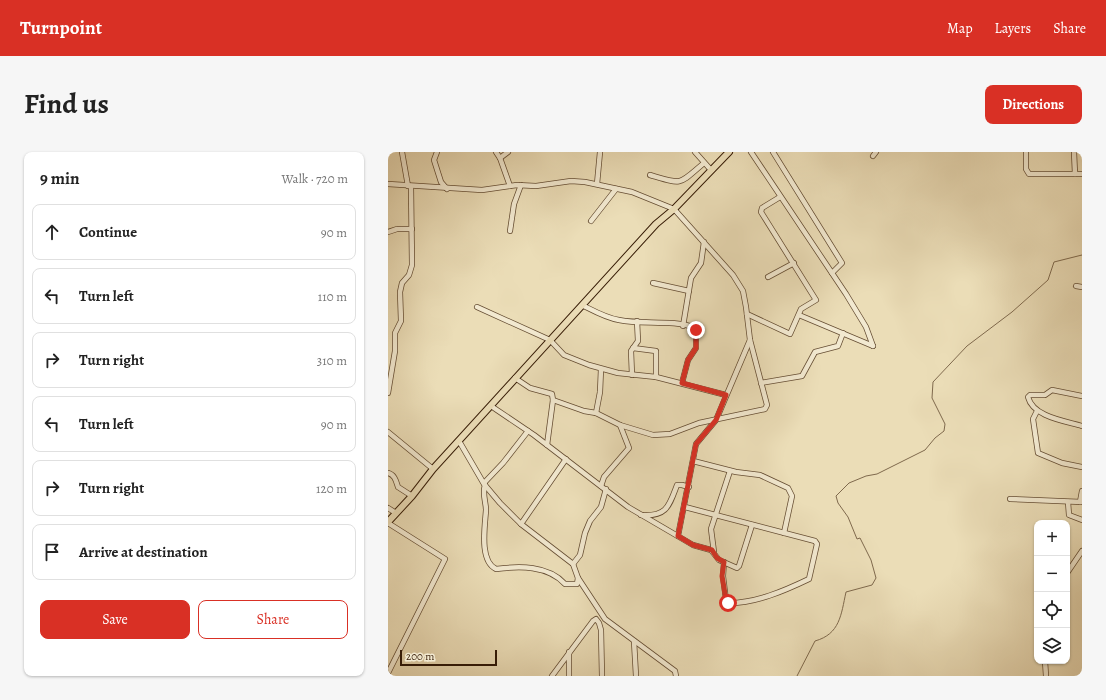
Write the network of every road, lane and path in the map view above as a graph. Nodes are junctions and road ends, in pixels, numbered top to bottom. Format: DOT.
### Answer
graph roads {
  1 [pos="402,152"];
  2 [pos="437,152"];
  3 [pos="496,152"];
  4 [pos="508,152"];
  5 [pos="600,152"];
  6 [pos="695,152"];
  7 [pos="729,152"];
  8 [pos="773,152"];
  9 [pos="1026,152"];
  10 [pos="1074,152"];
  11 [pos="753,153"];
  12 [pos="500,158"];
  13 [pos="704,163"];
  14 [pos="710,170"];
  15 [pos="1075,174"];
  16 [pos="1082,174"];
  17 [pos="650,175"];
  18 [pos="388,184"];
  19 [pos="598,184"];
  20 [pos="521,185"];
  21 [pos="409,186"];
  22 [pos="510,186"];
  23 [pos="447,189"];
  24 [pos="616,189"];
  25 [pos="780,196"];
  26 [pos="674,209"];
  27 [pos="591,221"];
  28 [pos="412,228"];
  29 [pos="510,231"];
  30 [pos="388,232"];
  31 [pos="704,242"];
  32 [pos="794,263"];
  33 [pos="832,273"];
  34 [pos="768,277"];
  35 [pos="653,283"];
  36 [pos="1076,286"];
  37 [pos="1082,288"];
  38 [pos="688,291"];
  39 [pos="582,305"];
  40 [pos="478,307"];
  41 [pos="747,314"];
  42 [pos="799,315"];
  43 [pos="637,321"];
  44 [pos="684,326"];
  45 [pos="843,333"];
  46 [pos="550,340"];
  47 [pos="750,340"];
  48 [pos="632,348"];
  49 [pos="601,368"];
  50 [pos="632,375"];
  51 [pos="656,377"];
  52 [pos="515,378"];
  53 [pos="682,383"];
  54 [pos="761,383"];
  55 [pos="388,393"];
  56 [pos="726,395"];
  57 [pos="1082,396"];
  58 [pos="553,400"];
  59 [pos="491,406"];
  60 [pos="1037,411"];
  61 [pos="596,413"];
  62 [pos="716,420"];
  63 [pos="620,426"];
  64 [pos="1082,426"];
  65 [pos="528,431"];
  66 [pos="388,432"];
  67 [pos="459,441"];
  68 [pos="547,444"];
  69 [pos="566,459"];
  70 [pos="693,461"];
  71 [pos="1082,467"];
  72 [pos="433,469"];
  73 [pos="730,471"];
  74 [pos="388,473"];
  75 [pos="604,478"];
  76 [pos="596,481"];
  77 [pos="484,484"];
  78 [pos="601,486"];
  79 [pos="689,487"];
  80 [pos="606,489"];
  81 [pos="1082,491"];
  82 [pos="412,496"];
  83 [pos="1010,499"];
  84 [pos="1068,502"];
  85 [pos="1081,502"];
  86 [pos="685,507"];
  87 [pos="388,508"];
  88 [pos="396,513"];
  89 [pos="639,515"];
  90 [pos="716,516"];
  91 [pos="1082,520"];
  92 [pos="388,523"];
  93 [pos="521,524"];
  94 [pos="752,525"];
  95 [pos="784,533"];
  96 [pos="678,536"];
  97 [pos="1082,551"];
  98 [pos="714,552"];
  99 [pos="724,562"];
  100 [pos="573,564"];
  101 [pos="1070,569"];
  102 [pos="578,578"];
  103 [pos="634,641"];
  104 [pos="569,652"];
  105 [pos="1045,664"];
  106 [pos="388,673"];
  107 [pos="552,676"];
  108 [pos="569,676"];
  109 [pos="602,676"];
  110 [pos="636,676"];
  111 [pos="676,676"];
  112 [pos="1046,676"];
  1 -- 21 [label="street"];
  2 -- 23 [label="street"];
  3 -- 12 [label="street"];
  4 -- 12 [label="street"];
  5 -- 19 [label="street"];
  6 -- 13 [label="street"];
  7 -- 14 [label="main road"];
  8 -- 33 [label="street"];
  9 -- 15 [label="street"];
  10 -- 15 [label="street"];
  11 -- 25 [label="street"];
  12 -- 22 [label="street"];
  13 -- 14 [label="street"];
  13 -- 17 [label="street"];
  14 -- 26 [label="main road"];
  15 -- 16 [label="street"];
  18 -- 21 [label="street"];
  19 -- 20 [label="street"];
  19 -- 24 [label="street"];
  20 -- 22 [label="street"];
  20 -- 29 [label="street"];
  21 -- 23 [label="street"];
  21 -- 28 [label="street"];
  22 -- 23 [label="street"];
  24 -- 26 [label="street"];
  24 -- 27 [label="street"];
  25 -- 32 [label="street"];
  25 -- 33 [label="street"];
  26 -- 31 [label="street"];
  26 -- 39 [label="main road"];
  28 -- 30 [label="street"];
  28 -- 55 [label="street"];
  31 -- 38 [label="street"];
  31 -- 41 [label="street"];
  32 -- 34 [label="street"];
  32 -- 42 [label="street"];
  33 -- 45 [label="street"];
  35 -- 38 [label="street"];
  36 -- 37 [label="street"];
  38 -- 44 [label="street"];
  39 -- 43 [label="street"];
  39 -- 46 [label="main road"];
  40 -- 46 [label="street"];
  41 -- 42 [label="street"];
  41 -- 47 [label="street"];
  42 -- 45 [label="street"];
  43 -- 44 [label="street"];
  43 -- 48 [label="street"];
  44 -- 53 [label="street"];
  45 -- 54 [label="street"];
  46 -- 49 [label="street"];
  46 -- 52 [label="main road"];
  47 -- 54 [label="street"];
  47 -- 56 [label="street"];
  48 -- 50 [label="street"];
  48 -- 51 [label="street"];
  49 -- 50 [label="street"];
  49 -- 61 [label="street"];
  50 -- 51 [label="street"];
  51 -- 53 [label="street"];
  52 -- 58 [label="street"];
  52 -- 59 [label="main road"];
  53 -- 56 [label="street"];
  54 -- 62 [label="street"];
  56 -- 62 [label="street"];
  57 -- 60 [label="street"];
  58 -- 61 [label="street"];
  58 -- 68 [label="street"];
  59 -- 65 [label="street"];
  59 -- 67 [label="main road"];
  60 -- 64 [label="street"];
  60 -- 71 [label="street"];
  61 -- 63 [label="street"];
  62 -- 63 [label="street"];
  62 -- 70 [label="street"];
  63 -- 75 [label="street"];
  65 -- 68 [label="street"];
  65 -- 77 [label="street"];
  66 -- 72 [label="street"];
  67 -- 72 [label="main road"];
  67 -- 77 [label="street"];
  68 -- 69 [label="street"];
  69 -- 76 [label="street"];
  69 -- 93 [label="street"];
  70 -- 73 [label="street"];
  70 -- 79 [label="street"];
  72 -- 82 [label="main road"];
  73 -- 90 [label="street"];
  73 -- 95 [label="street"];
  74 -- 82 [label="street"];
  75 -- 76 [label="street"];
  75 -- 78 [label="street"];
  76 -- 78 [label="street"];
  77 -- 93 [label="street"];
  77 -- 102 [label="street"];
  78 -- 80 [label="street"];
  79 -- 86 [label="street"];
  79 -- 89 [label="street"];
  80 -- 89 [label="street"];
  80 -- 100 [label="street"];
  81 -- 85 [label="street"];
  82 -- 88 [label="main road"];
  83 -- 84 [label="street"];
  84 -- 85 [label="street"];
  84 -- 91 [label="street"];
  86 -- 90 [label="street"];
  86 -- 96 [label="street"];
  87 -- 88 [label="street"];
  88 -- 92 [label="main road"];
  89 -- 96 [label="street"];
  90 -- 94 [label="street"];
  90 -- 98 [label="street"];
  92 -- 106 [label="street"];
  93 -- 100 [label="street"];
  94 -- 95 [label="street"];
  94 -- 99 [label="street"];
  95 -- 99 [label="street"];
  96 -- 98 [label="street"];
  97 -- 101 [label="street"];
  98 -- 99 [label="street"];
  100 -- 102 [label="street"];
  102 -- 103 [label="street"];
  103 -- 110 [label="street"];
  103 -- 111 [label="street"];
  104 -- 107 [label="street"];
  104 -- 108 [label="street"];
  104 -- 109 [label="street"];
  105 -- 112 [label="street"];
}
